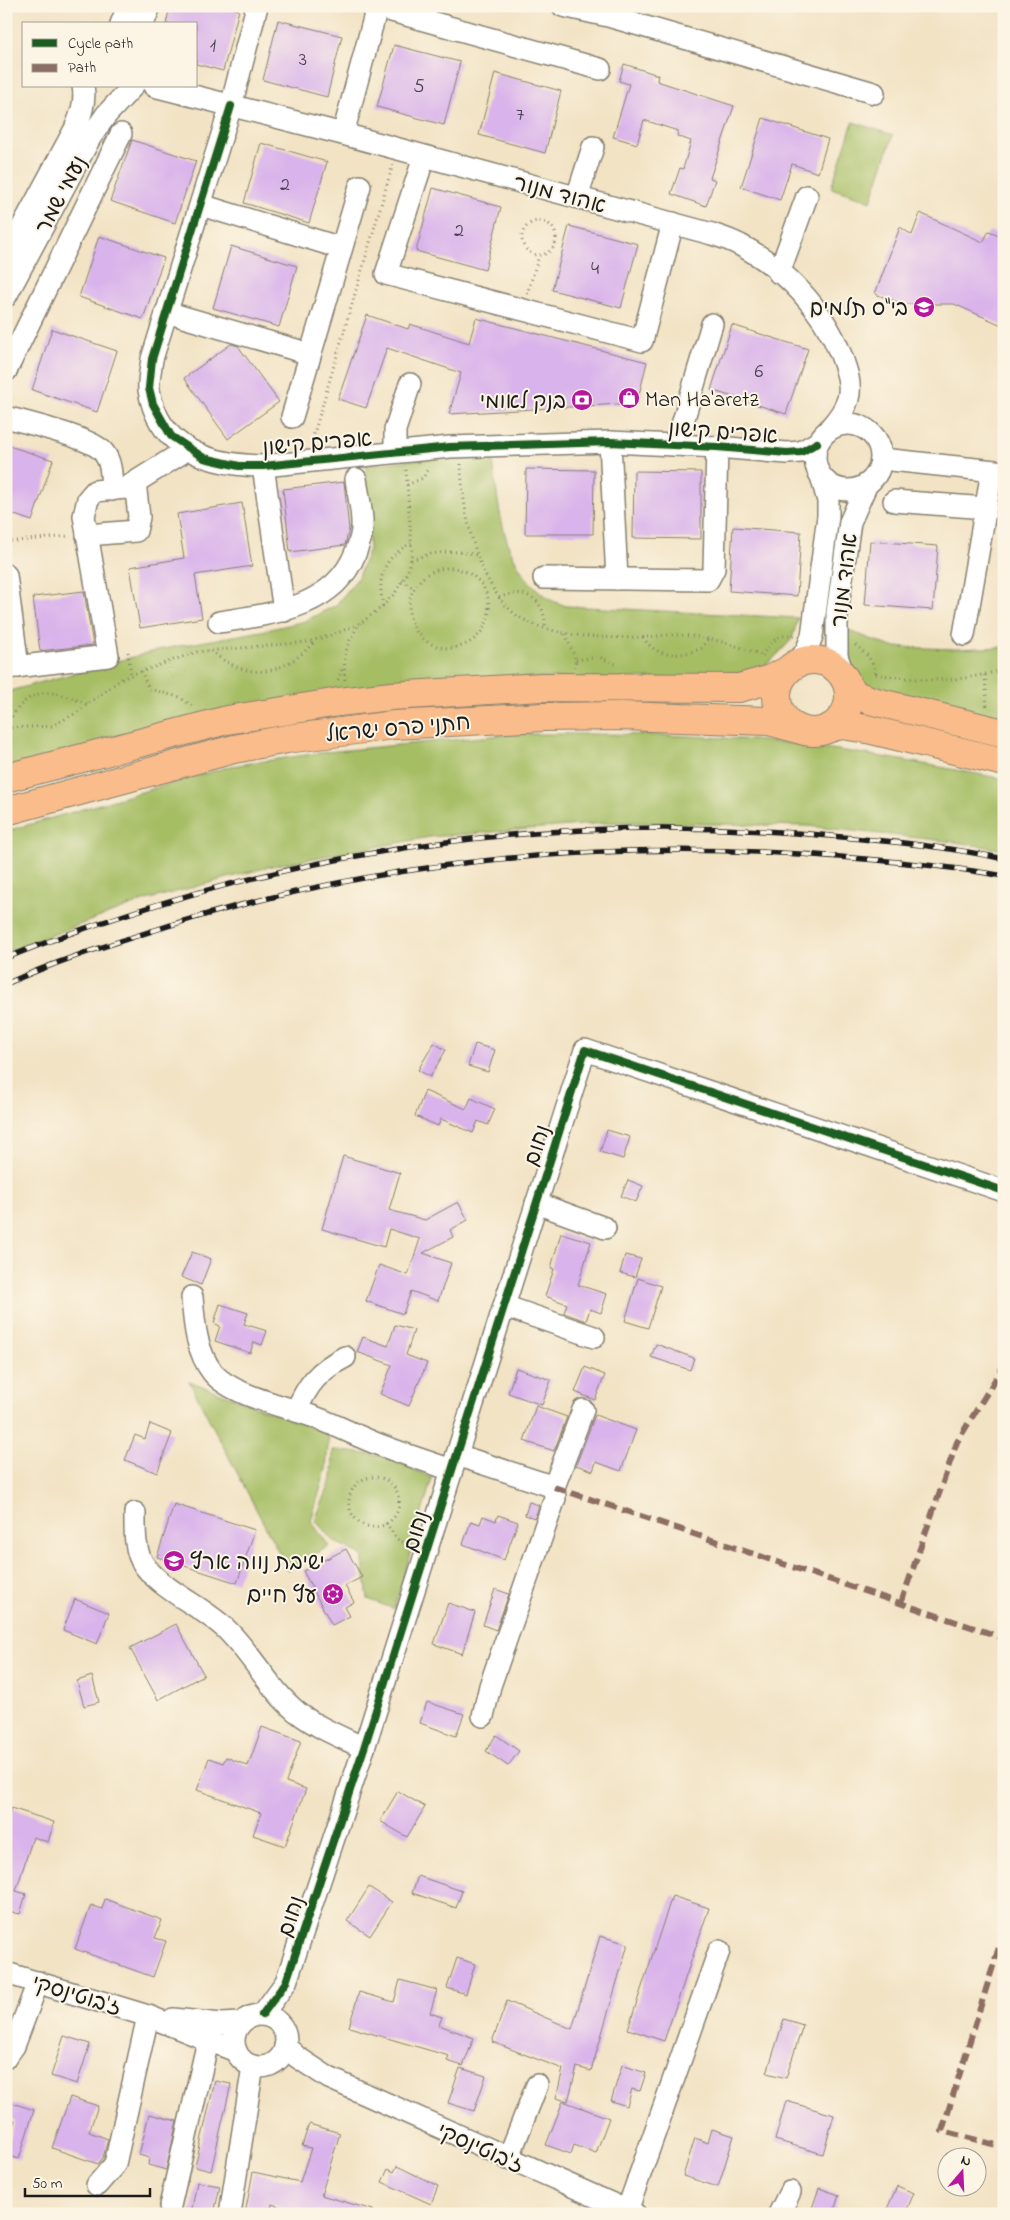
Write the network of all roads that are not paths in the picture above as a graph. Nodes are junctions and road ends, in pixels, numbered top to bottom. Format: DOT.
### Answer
graph roads {
  1 [pos="128,6"];
  2 [pos="150,6"];
  3 [pos="257,6"];
  4 [pos="564,6"];
  5 [pos="121,22"];
  6 [pos="144,22"];
  7 [pos="600,69"];
  8 [pos="83,88"];
  9 [pos="85,88"];
  10 [pos="162,88"];
  11 [pos="127,92"];
  12 [pos="874,93"];
  13 [pos="231,106"];
  14 [pos="121,134"];
  15 [pos="343,134"];
  16 [pos="593,147"];
  17 [pos="424,157"];
  18 [pos="360,186"];
  19 [pos="807,196"];
  20 [pos="577,197"];
  21 [pos="201,205"];
  22 [pos="674,224"];
  23 [pos="341,248"];
  24 [pos="6,258"];
  25 [pos="779,273"];
  26 [pos="6,296"];
  27 [pos="166,312"];
  28 [pos="712,324"];
  29 [pos="310,354"];
  30 [pos="6,371"];
  31 [pos="410,384"];
  32 [pos="6,417"];
  33 [pos="292,417"];
  34 [pos="824,436"];
  35 [pos="610,442"];
  36 [pos="676,445"];
  37 [pos="717,447"];
  38 [pos="188,449"];
  39 [pos="395,452"];
  40 [pos="882,459"];
  41 [pos="263,466"];
  42 [pos="998,471"];
  43 [pos="821,476"];
  44 [pos="356,479"];
  45 [pos="135,482"];
  46 [pos="866,486"];
  47 [pos="112,490"];
  48 [pos="894,501"];
  49 [pos="986,508"];
  50 [pos="87,535"];
  51 [pos="6,575"];
  52 [pos="544,578"];
  53 [pos="617,579"];
  54 [pos="284,611"];
  55 [pos="219,622"];
  56 [pos="964,635"];
  57 [pos="12,667"];
  58 [pos="792,668"];
  59 [pos="846,683"];
  60 [pos="830,728"];
  61 [pos="798,729"];
  62 [pos="996,732"];
  63 [pos="1004,762"];
  64 [pos="6,778"];
  65 [pos="6,811"];
  66 [pos="1004,1192"];
  67 [pos="536,1203"];
  68 [pos="605,1228"];
  69 [pos="192,1297"];
  70 [pos="504,1306"];
  71 [pos="594,1337"];
  72 [pos="345,1357"];
  73 [pos="583,1410"];
  74 [pos="296,1412"];
  75 [pos="454,1463"];
  76 [pos="554,1487"];
  77 [pos="134,1513"];
  78 [pos="483,1716"];
  79 [pos="364,1748"];
  80 [pos="719,1951"];
  81 [pos="6,1973"];
  82 [pos="38,1982"];
  83 [pos="286,1982"];
  84 [pos="262,2015"];
  85 [pos="148,2016"];
  86 [pos="240,2023"];
  87 [pos="284,2038"];
  88 [pos="208,2041"];
  89 [pos="236,2051"];
  90 [pos="6,2057"];
  91 [pos="262,2065"];
  92 [pos="329,2078"];
  93 [pos="537,2085"];
  94 [pos="508,2158"];
  95 [pos="97,2185"];
  96 [pos="790,2192"];
  97 [pos="170,2206"];
  98 [pos="631,2212"];
  99 [pos="230,2214"];
  100 [pos="780,2214"];
  1 -- 5 [label="street"];
  2 -- 6 [label="street"];
  3 -- 13 [label="street, אפרים קישון"];
  4 -- 12 [label="street"];
  7 -- 15 [label="street"];
  8 -- 24 [label="street, נעמי שמר"];
  9 -- 11 [label="street, נעמי שמר"];
  10 -- 13 [label="street, אהוד מנור"];
  11 -- 26 [label="street, נעמי שמר"];
  13 -- 15 [label="street, אהוד מנור"];
  13 -- 21 [label="street, אפרים קישון"];
  14 -- 30 [label="street"];
  15 -- 17 [label="street, אהוד מנור"];
  16 -- 20 [label="street"];
  17 -- 20 [label="street, אהוד מנור"];
  17 -- 22 [label="street"];
  18 -- 23 [label="street"];
  19 -- 25 [label="street"];
  20 -- 22 [label="street, אהוד מנור"];
  21 -- 23 [label="street"];
  21 -- 27 [label="street, אפרים קישון"];
  22 -- 25 [label="street, אהוד מנור"];
  23 -- 29 [label="street"];
  25 -- 34 [label="street, אהוד מנור"];
  27 -- 29 [label="street"];
  27 -- 38 [label="street, אפרים קישון"];
  28 -- 36 [label="street"];
  29 -- 33 [label="street"];
  31 -- 39 [label="street"];
  32 -- 47 [label="street"];
  34 -- 37 [label="street, אפרים קישון"];
  34 -- 40 [label="street"];
  34 -- 43 [label="street"];
  35 -- 36 [label="street, אפרים קישון"];
  35 -- 39 [label="street, אפרים קישון"];
  35 -- 53 [label="street"];
  36 -- 37 [label="street, אפרים קישון"];
  37 -- 53 [label="street"];
  38 -- 41 [label="street, אפרים קישון"];
  38 -- 45 [label="street"];
  39 -- 41 [label="street, אפרים קישון"];
  40 -- 42 [label="street"];
  40 -- 46 [label="street"];
  41 -- 54 [label="street"];
  42 -- 49 [label="street"];
  43 -- 46 [label="street"];
  43 -- 58 [label="street, אהוד מנור"];
  44 -- 54 [label="street"];
  45 -- 47 [label="street"];
  45 -- 50 [label="street"];
  46 -- 59 [label="street, אהוד מנור"];
  47 -- 50 [label="street"];
  48 -- 49 [label="street"];
  49 -- 56 [label="street"];
  50 -- 57 [label="street"];
  51 -- 57 [label="street"];
  52 -- 53 [label="street"];
  54 -- 55 [label="street"];
  58 -- 59 [label="main road"];
  58 -- 61 [label="main road"];
  58 -- 64 [label="main road, חתני פרס ישראל"];
  59 -- 60 [label="main road"];
  59 -- 62 [label="main road"];
  60 -- 61 [label="main road"];
  60 -- 63 [label="main road"];
  61 -- 65 [label="main road, חתני פרס ישראל"];
  66 -- 67 [label="street, נחום"];
  67 -- 68 [label="street"];
  67 -- 70 [label="street, נחום"];
  69 -- 74 [label="street"];
  70 -- 71 [label="street"];
  70 -- 75 [label="street, נחום"];
  72 -- 74 [label="street"];
  73 -- 76 [label="street"];
  74 -- 75 [label="street"];
  75 -- 76 [label="street"];
  75 -- 79 [label="street, נחום"];
  76 -- 78 [label="street"];
  77 -- 79 [label="street"];
  79 -- 83 [label="street, נחום"];
  80 -- 98 [label="street"];
  81 -- 82 [label="street, ז'בוטינסקי"];
  82 -- 85 [label="street, ז'בוטינסקי"];
  82 -- 90 [label="street"];
  83 -- 84 [label="street, נחום"];
  83 -- 87 [label="street, נחום"];
  84 -- 86 [label="street"];
  84 -- 87 [label="street"];
  85 -- 86 [label="street, ז'בוטינסקי"];
  85 -- 88 [label="street, ז'בוטינסקי"];
  85 -- 95 [label="street"];
  86 -- 89 [label="street"];
  87 -- 91 [label="street"];
  87 -- 92 [label="street, ז'בוטינסקי"];
  88 -- 89 [label="street, ז'בוטינסקי"];
  88 -- 97 [label="street"];
  89 -- 91 [label="street"];
  91 -- 92 [label="street, ז'בוטינסקי"];
  91 -- 99 [label="street"];
  92 -- 94 [label="street, ז'בוטינסקי"];
  93 -- 94 [label="street"];
  94 -- 98 [label="street, ז'בוטינסקי"];
  96 -- 100 [label="street"];
}
